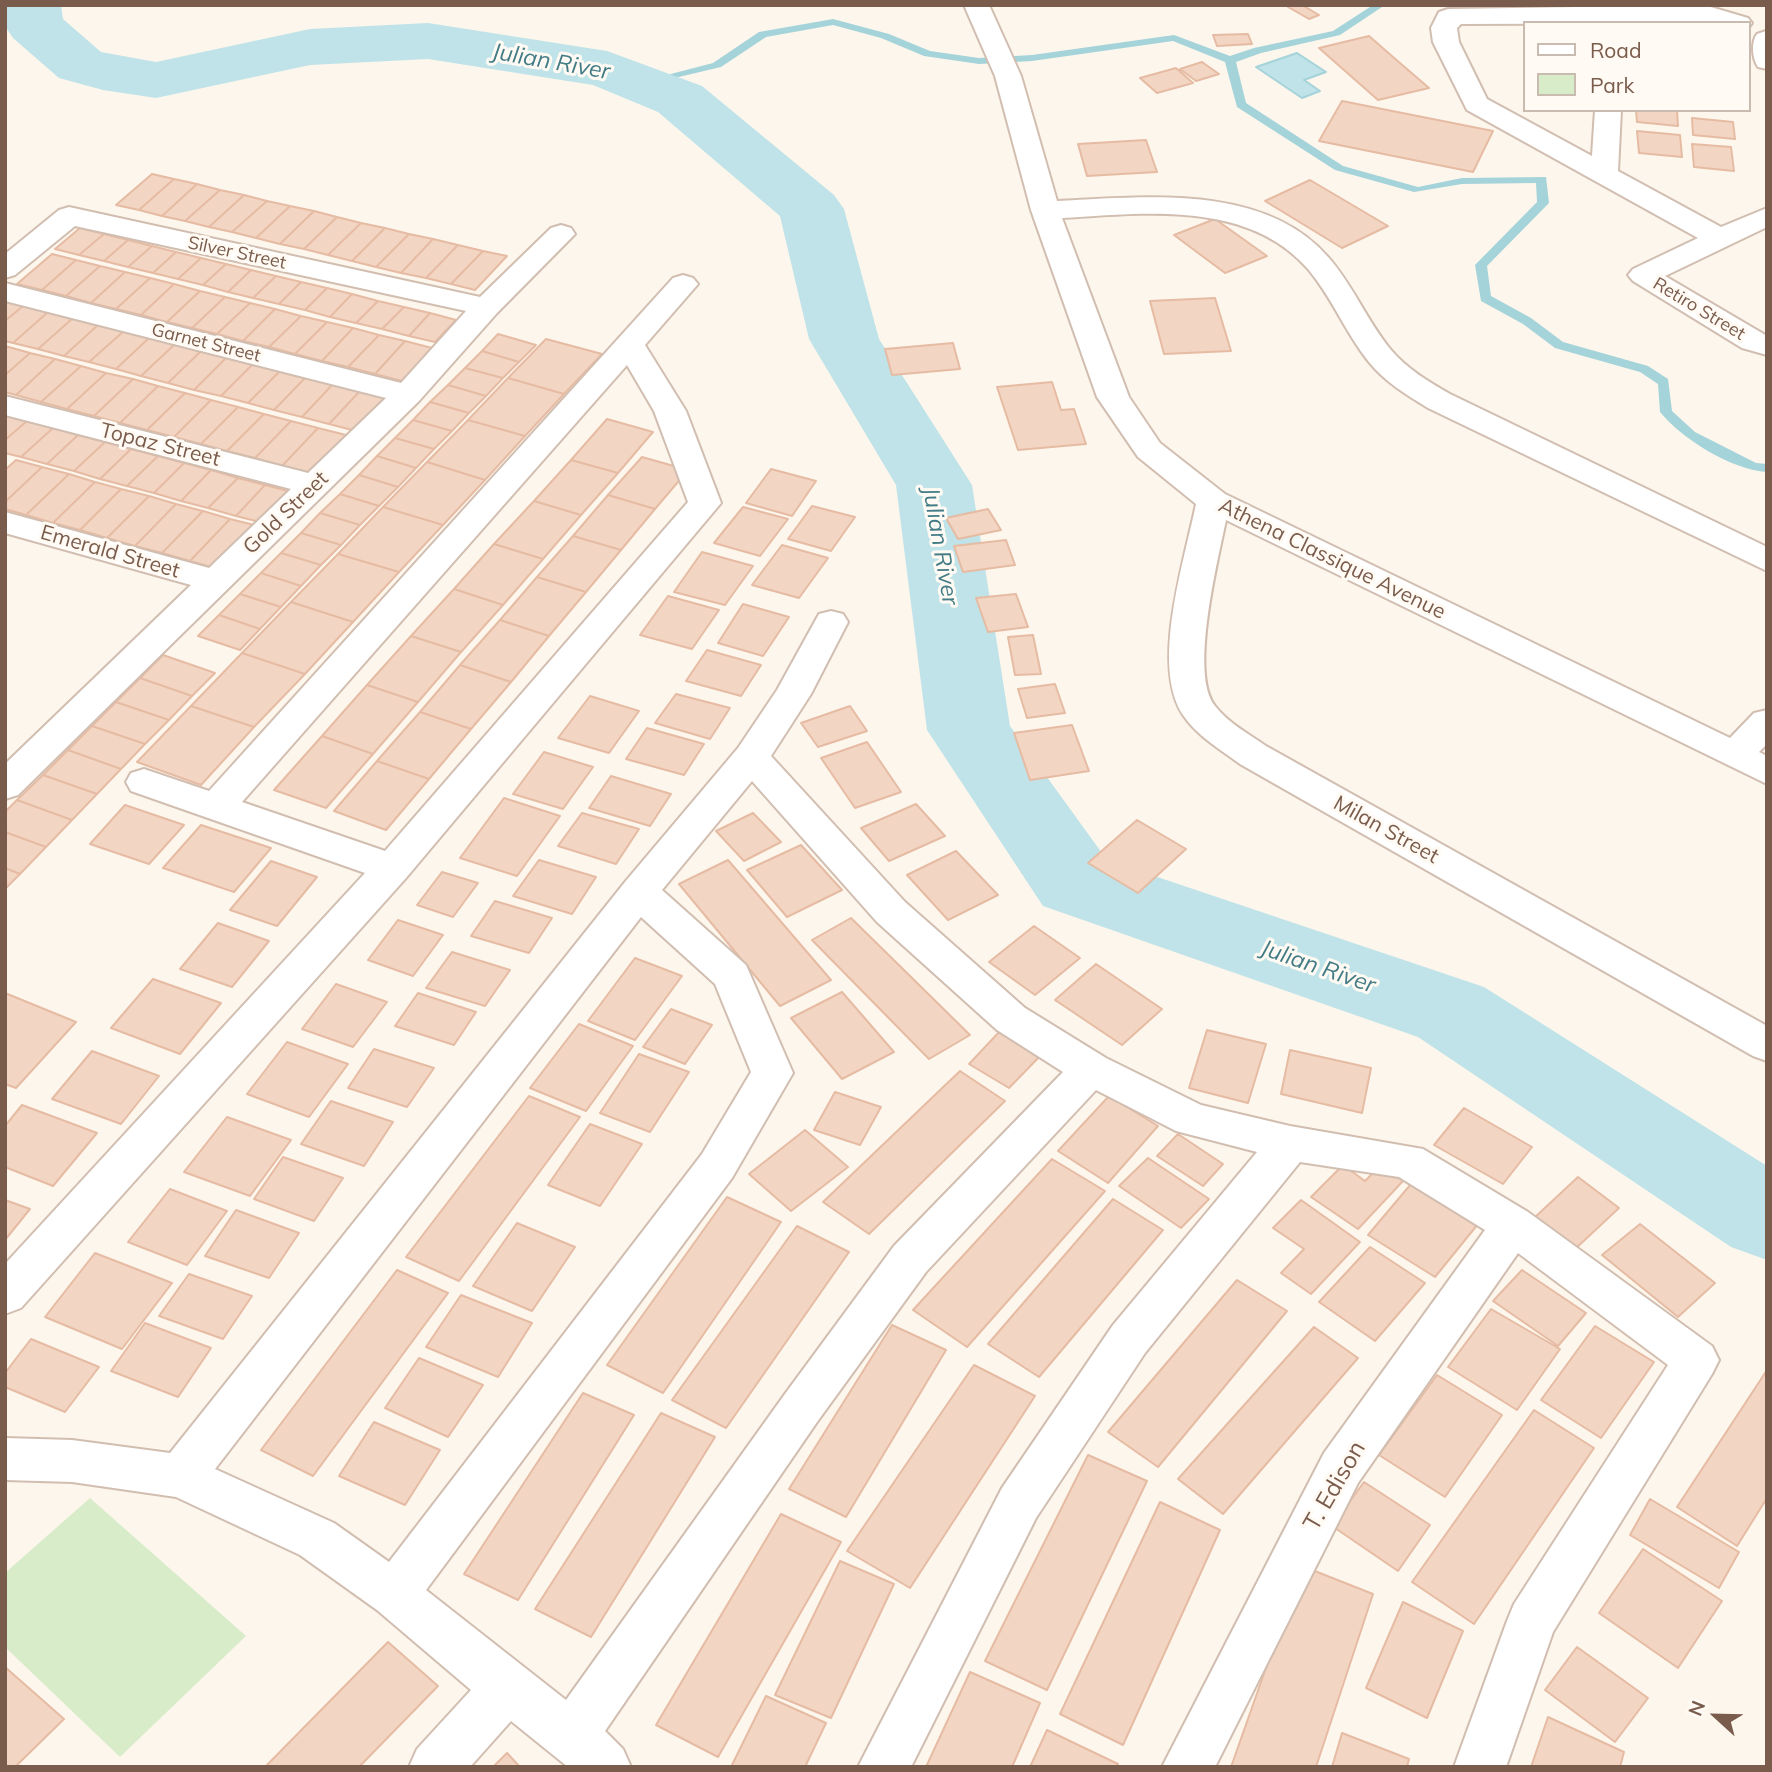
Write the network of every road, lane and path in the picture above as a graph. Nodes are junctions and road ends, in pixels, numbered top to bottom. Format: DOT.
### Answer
graph roads {
  1 [pos="976,5"];
  2 [pos="1614,18"];
  3 [pos="1732,21"];
  4 [pos="1751,30"];
  5 [pos="1766,40"];
  6 [pos="1767,61"];
  7 [pos="1608,112"];
  8 [pos="1604,177"];
  9 [pos="1045,210"];
  10 [pos="1767,216"];
  11 [pos="561,234"];
  12 [pos="1720,238"];
  13 [pos="5,269"];
  14 [pos="683,284"];
  15 [pos="5,292"];
  16 [pos="486,307"];
  17 [pos="630,344"];
  18 [pos="1767,346"];
  19 [pos="408,394"];
  20 [pos="5,405"];
  21 [pos="314,485"];
  22 [pos="1213,501"];
  23 [pos="5,522"];
  24 [pos="1767,560"];
  25 [pos="215,581"];
  26 [pos="831,622"];
  27 [pos="1767,722"];
  28 [pos="1735,755"];
  29 [pos="751,757"];
  30 [pos="13,768"];
  31 [pos="1767,771"];
  32 [pos="144,782"];
  33 [pos="216,807"];
  34 [pos="392,868"];
  35 [pos="639,892"];
  36 [pos="1767,1045"];
  37 [pos="1091,1069"];
  38 [pos="1290,1143"];
  39 [pos="1513,1225"];
  40 [pos="5,1295"];
  41 [pos="5,1459"];
  42 [pos="181,1476"];
  43 [pos="394,1594"];
  44 [pos="507,1688"];
  45 [pos="589,1751"];
  46 [pos="435,1767"];
  47 [pos="884,1767"];
  48 [pos="1188,1767"];
  49 [pos="1480,1767"];
  1 -- 9 [label="street, Athena Classique Avenue"];
  2 -- 3 [label="street"];
  2 -- 8 [label="street"];
  4 -- 5 [label="street"];
  5 -- 6 [label="street"];
  7 -- 8 [label="street"];
  8 -- 12 [label="street"];
  9 -- 22 [label="street, Athena Classique Avenue"];
  9 -- 24 [label="street"];
  10 -- 12 [label="street, Retiro Street"];
  11 -- 16 [label="street, Gold Street"];
  12 -- 18 [label="street, Retiro Street"];
  13 -- 16 [label="street, Silver Street"];
  14 -- 17 [label="street"];
  15 -- 19 [label="street, Garnet Street"];
  16 -- 19 [label="street, Gold Street"];
  17 -- 33 [label="street"];
  17 -- 34 [label="street"];
  19 -- 21 [label="street, Gold Street"];
  20 -- 21 [label="street, Topaz Street"];
  21 -- 25 [label="street, Gold Street"];
  22 -- 28 [label="street, Athena Classique Avenue"];
  22 -- 36 [label="street, Milan Street"];
  23 -- 25 [label="street, Emerald Street"];
  25 -- 30 [label="street, Gold Street"];
  26 -- 29 [label="street"];
  27 -- 28 [label="street"];
  28 -- 31 [label="street, Athena Classique Avenue"];
  29 -- 35 [label="street"];
  29 -- 37 [label="street"];
  32 -- 33 [label="street"];
  33 -- 34 [label="street"];
  34 -- 40 [label="street"];
  35 -- 42 [label="street"];
  35 -- 43 [label="street"];
  37 -- 38 [label="street"];
  37 -- 45 [label="street"];
  38 -- 39 [label="street"];
  38 -- 47 [label="street"];
  39 -- 48 [label="street, T. Edison"];
  39 -- 49 [label="street"];
  41 -- 42 [label="street"];
  42 -- 43 [label="street"];
  43 -- 44 [label="street"];
  44 -- 45 [label="street"];
  44 -- 46 [label="street"];
}
